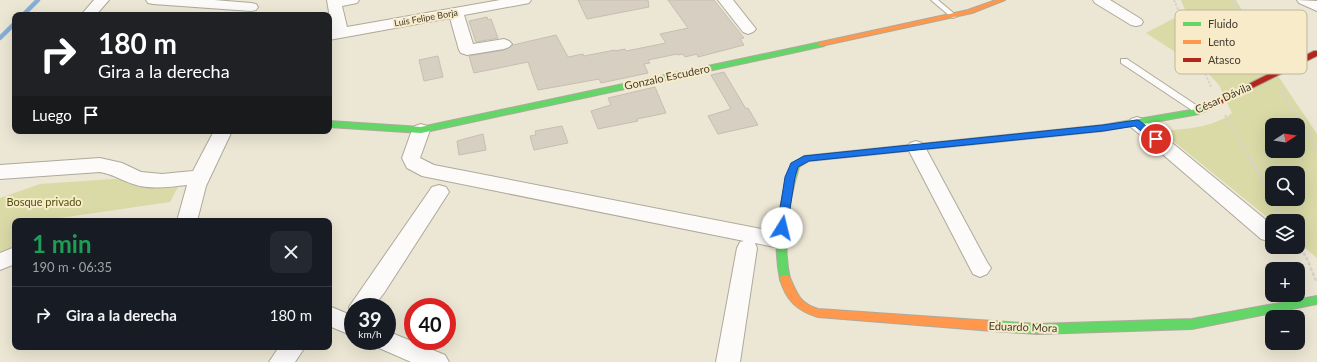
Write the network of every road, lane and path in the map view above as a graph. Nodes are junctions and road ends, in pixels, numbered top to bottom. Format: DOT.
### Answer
graph roads {
  1 [pos="102,0"];
  2 [pos="153,0"];
  3 [pos="352,0"];
  4 [pos="524,0"];
  5 [pos="726,0"];
  6 [pos="740,0"];
  7 [pos="934,0"];
  8 [pos="1002,0"];
  9 [pos="1100,0"];
  10 [pos="1304,0"];
  11 [pos="251,7"];
  12 [pos="1317,7"];
  13 [pos="334,10"];
  14 [pos="91,12"];
  15 [pos="456,12"];
  16 [pos="953,16"];
  17 [pos="1136,22"];
  18 [pos="335,34"];
  19 [pos="504,44"];
  20 [pos="1317,54"];
  21 [pos="1307,59"];
  22 [pos="1124,61"];
  23 [pos="1276,74"];
  24 [pos="1199,111"];
  25 [pos="1137,123"];
  26 [pos="332,124"];
  27 [pos="421,130"];
  28 [pos="222,134"];
  29 [pos="916,147"];
  30 [pos="0,172"];
  31 [pos="200,177"];
  32 [pos="439,192"];
  33 [pos="187,218"];
  34 [pos="1265,230"];
  35 [pos="780,240"];
  36 [pos="747,248"];
  37 [pos="1304,254"];
  38 [pos="12,256"];
  39 [pos="0,262"];
  40 [pos="980,268"];
  41 [pos="1317,283"];
  42 [pos="367,298"];
  43 [pos="1317,300"];
  44 [pos="396,345"];
  45 [pos="291,350"];
  46 [pos="281,362"];
  47 [pos="437,362"];
  48 [pos="728,362"];
  1 -- 14 [label="street"];
  2 -- 11 [label="street"];
  3 -- 13 [label="street"];
  4 -- 15 [label="street, Luis Felipe Borja"];
  5 -- 6 [label="street"];
  7 -- 16 [label="lane"];
  8 -- 16 [label="street, Gonzalo Escudero"];
  9 -- 17 [label="street"];
  10 -- 12 [label="street"];
  13 -- 18 [label="street"];
  15 -- 18 [label="street, Luis Felipe Borja"];
  15 -- 19 [label="street"];
  16 -- 27 [label="street, Gonzalo Escudero"];
  20 -- 21 [label="street, César Dávila"];
  22 -- 24 [label="lane"];
  23 -- 24 [label="street, César Dávila"];
  24 -- 25 [label="street, César Dávila"];
  25 -- 29 [label="street, César Dávila"];
  25 -- 34 [label="street"];
  26 -- 27 [label="street, Gonzalo Escudero"];
  27 -- 35 [label="street"];
  28 -- 31 [label="street"];
  29 -- 35 [label="street, César Dávila"];
  29 -- 40 [label="street"];
  30 -- 31 [label="street"];
  31 -- 33 [label="street"];
  32 -- 42 [label="street"];
  35 -- 43 [label="street, Eduardo Mora"];
  36 -- 48 [label="street"];
  37 -- 41 [label="path"];
  38 -- 39 [label="street"];
  44 -- 47 [label="street"];
  45 -- 46 [label="street"];
}
